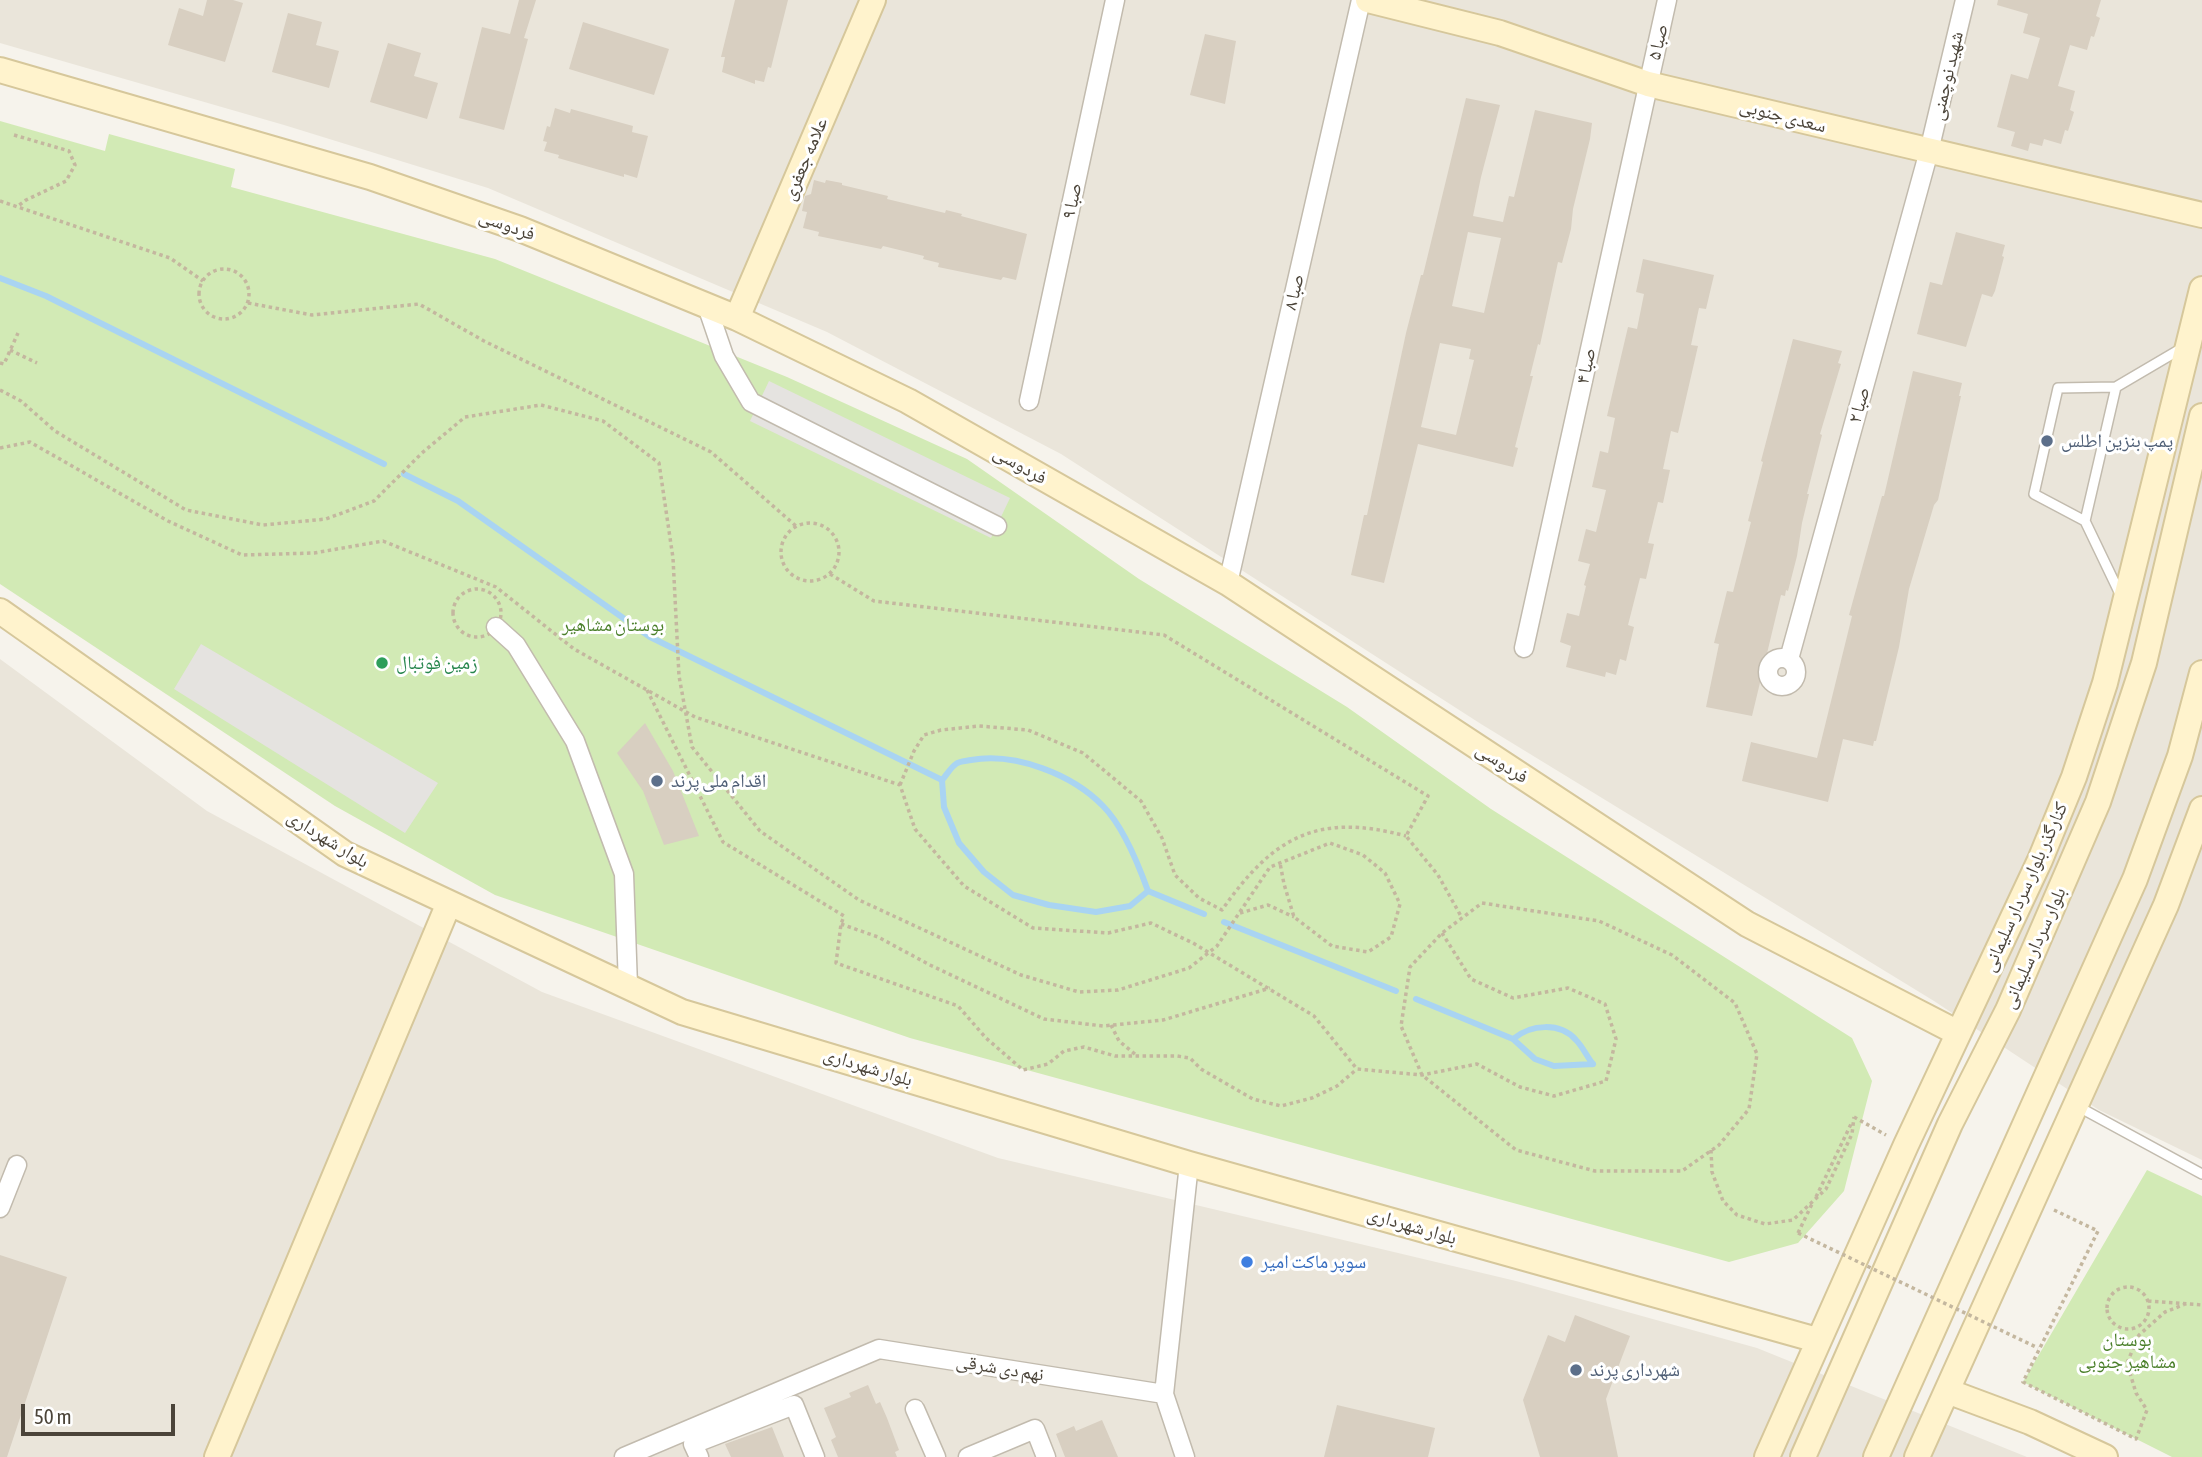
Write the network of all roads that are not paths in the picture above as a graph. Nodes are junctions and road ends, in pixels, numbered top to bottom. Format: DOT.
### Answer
graph roads {
  1 [pos="873,0"];
  2 [pos="1115,0"];
  3 [pos="1361,0"];
  4 [pos="1368,0"];
  5 [pos="1667,0"];
  6 [pos="1965,0"];
  7 [pos="0,70"];
  8 [pos="1648,83"];
  9 [pos="1929,151"];
  10 [pos="2202,215"];
  11 [pos="2202,289"];
  12 [pos="707,306"];
  13 [pos="737,318"];
  14 [pos="2189,344"];
  15 [pos="2116,387"];
  16 [pos="1029,401"];
  17 [pos="2202,416"];
  18 [pos="2085,521"];
  19 [pos="997,526"];
  20 [pos="1228,583"];
  21 [pos="2125,604"];
  22 [pos="0,611"];
  23 [pos="496,627"];
  24 [pos="1524,648"];
  25 [pos="1789,659"];
  26 [pos="2202,673"];
  27 [pos="2202,809"];
  28 [pos="449,903"];
  29 [pos="628,986"];
  30 [pos="1958,1033"];
  31 [pos="2076,1105"];
  32 [pos="1902,1154"];
  33 [pos="1189,1164"];
  34 [pos="17,1166"];
  35 [pos="2202,1174"];
  36 [pos="0,1208"];
  37 [pos="1898,1243"];
  38 [pos="1817,1340"];
  39 [pos="1947,1391"];
  40 [pos="1164,1394"];
  41 [pos="915,1409"];
  42 [pos="217,1457"];
  43 [pos="624,1457"];
  44 [pos="699,1457"];
  45 [pos="815,1457"];
  46 [pos="936,1457"];
  47 [pos="968,1457"];
  48 [pos="1046,1457"];
  49 [pos="1185,1457"];
  50 [pos="1767,1457"];
  51 [pos="1803,1457"];
  52 [pos="1876,1457"];
  53 [pos="1917,1457"];
  54 [pos="2105,1457"];
  1 -- 13 [label="street, علامه جعفری"];
  2 -- 16 [label="street, صبا ۹"];
  3 -- 20 [label="street, صبا ۸"];
  4 -- 8 [label="street, سعدی جنوبی"];
  5 -- 8 [label="street, صبا ۵"];
  6 -- 9 [label="street, شهید نوچمنی"];
  7 -- 12 [label="street, فردوسی"];
  8 -- 9 [label="street, سعدی جنوبی"];
  8 -- 24 [label="street, صبا ۴"];
  9 -- 10 [label="street, سعدی جنوبی"];
  9 -- 25 [label="street, صبا ۲"];
  11 -- 14 [label="street, کنارگذر بلوار سردار سلیمانی"];
  12 -- 13 [label="street, فردوسی"];
  12 -- 19 [label="street"];
  13 -- 20 [label="street, فردوسی"];
  14 -- 15 [label="lane"];
  14 -- 21 [label="street, کنارگذر بلوار سردار سلیمانی"];
  15 -- 18 [label="lane"];
  15 -- 18 [label="lane"];
  17 -- 37 [label="street, بلوار سردار سلیمانی"];
  18 -- 21 [label="lane"];
  20 -- 30 [label="street, فردوسی"];
  21 -- 30 [label="street, کنارگذر بلوار سردار سلیمانی"];
  22 -- 28 [label="street, بلوار شهرداری"];
  23 -- 29 [label="street"];
  26 -- 52 [label="street"];
  27 -- 31 [label="street"];
  28 -- 29 [label="street, بلوار شهرداری"];
  28 -- 42 [label="street"];
  29 -- 33 [label="street, بلوار شهرداری"];
  30 -- 32 [label="street, کنارگذر بلوار سردار سلیمانی"];
  31 -- 35 [label="lane"];
  31 -- 39 [label="street"];
  32 -- 37 [label="street"];
  32 -- 38 [label="street, کنارگذر بلوار سردار سلیمانی"];
  33 -- 38 [label="street, بلوار شهرداری"];
  33 -- 40 [label="street"];
  34 -- 36 [label="street"];
  37 -- 51 [label="street, بلوار سردار سلیمانی"];
  38 -- 50 [label="street, کنارگذر بلوار سردار سلیمانی"];
  39 -- 53 [label="street"];
  39 -- 54 [label="street"];
  40 -- 43 [label="street, نهم دی شرقی"];
  40 -- 49 [label="street"];
  41 -- 46 [label="street"];
  44 -- 45 [label="street"];
  47 -- 48 [label="street"];
}
